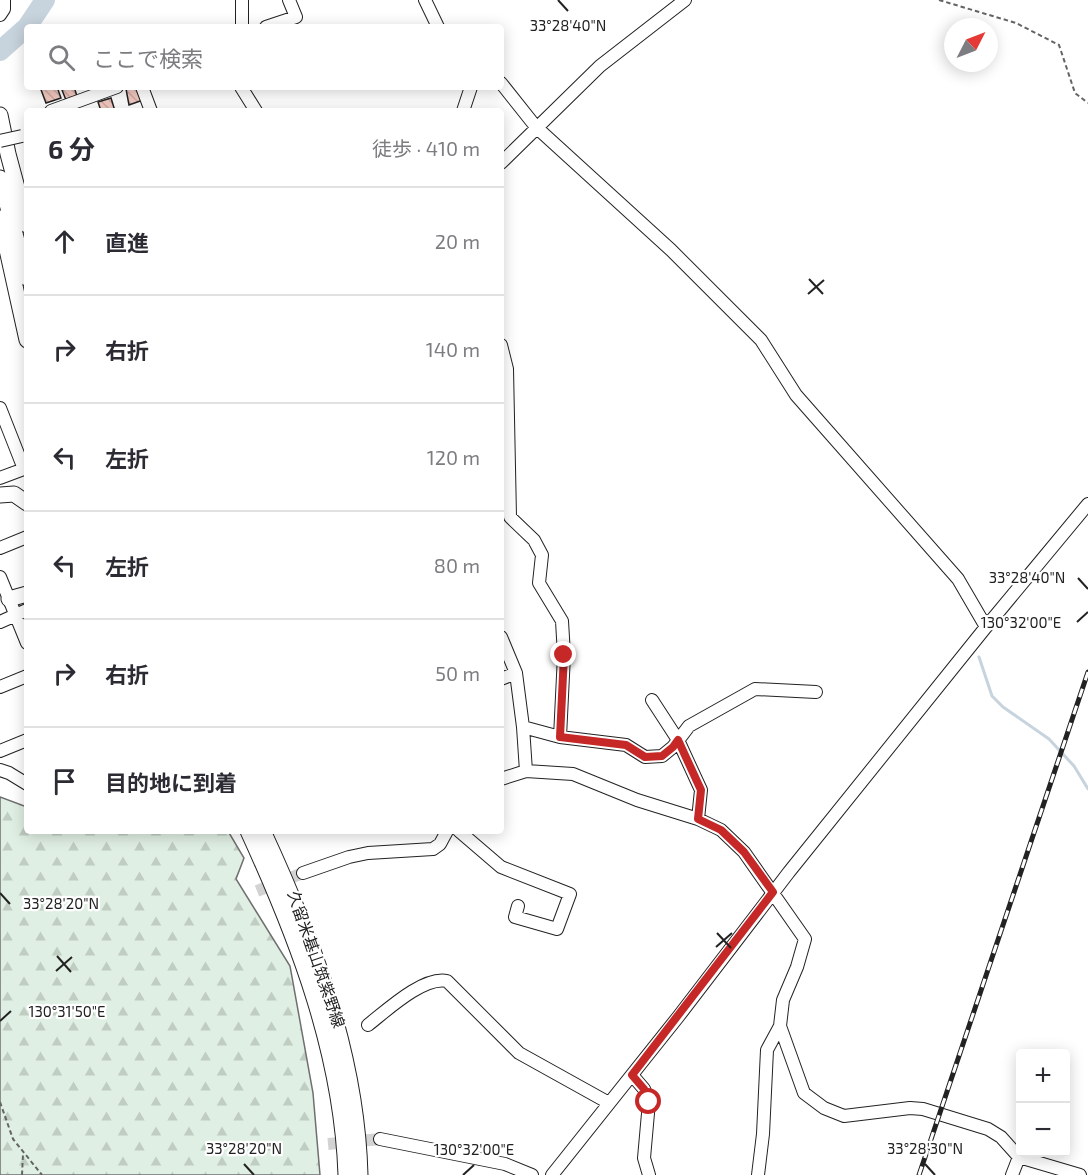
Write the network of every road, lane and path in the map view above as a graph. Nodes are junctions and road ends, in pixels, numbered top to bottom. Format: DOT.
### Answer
graph roads {
  1 [pos="4,0"];
  2 [pos="242,0"];
  3 [pos="289,0"];
  4 [pos="425,0"];
  5 [pos="685,0"];
  6 [pos="939,0"];
  7 [pos="0,15"];
  8 [pos="242,24"];
  9 [pos="275,24"];
  10 [pos="437,24"];
  11 [pos="504,86"];
  12 [pos="111,90"];
  13 [pos="143,90"];
  14 [pos="243,90"];
  15 [pos="470,90"];
  16 [pos="1088,103"];
  17 [pos="82,106"];
  18 [pos="150,108"];
  19 [pos="254,108"];
  20 [pos="464,108"];
  21 [pos="0,115"];
  22 [pos="536,127"];
  23 [pos="24,136"];
  24 [pos="0,141"];
  25 [pos="504,160"];
  26 [pos="6,175"];
  27 [pos="24,196"];
  28 [pos="0,218"];
  29 [pos="24,218"];
  30 [pos="24,263"];
  31 [pos="24,326"];
  32 [pos="504,357"];
  33 [pos="0,408"];
  34 [pos="0,477"];
  35 [pos="0,495"];
  36 [pos="24,501"];
  37 [pos="1088,504"];
  38 [pos="24,538"];
  39 [pos="0,548"];
  40 [pos="0,577"];
  41 [pos="24,595"];
  42 [pos="9,599"];
  43 [pos="21,613"];
  44 [pos="0,622"];
  45 [pos="986,627"];
  46 [pos="24,628"];
  47 [pos="504,644"];
  48 [pos="516,673"];
  49 [pos="24,677"];
  50 [pos="504,678"];
  51 [pos="0,687"];
  52 [pos="816,692"];
  53 [pos="652,700"];
  54 [pos="523,727"];
  55 [pos="560,737"];
  56 [pos="678,740"];
  57 [pos="24,741"];
  58 [pos="0,751"];
  59 [pos="0,770"];
  60 [pos="526,771"];
  61 [pos="504,778"];
  62 [pos="24,782"];
  63 [pos="698,819"];
  64 [pos="249,834"];
  65 [pos="264,834"];
  66 [pos="445,834"];
  67 [pos="462,834"];
  68 [pos="303,873"];
  69 [pos="773,892"];
  70 [pos="518,906"];
  71 [pos="368,1025"];
  72 [pos="780,1026"];
  73 [pos="632,1075"];
  74 [pos="0,1102"];
  75 [pos="609,1103"];
  76 [pos="380,1139"];
  77 [pos="23,1154"];
  78 [pos="1016,1155"];
  79 [pos="1018,1157"];
  80 [pos="22,1175"];
  81 [pos="42,1175"];
  82 [pos="346,1175"];
  83 [pos="360,1175"];
  84 [pos="532,1175"];
  85 [pos="552,1175"];
  86 [pos="649,1175"];
  87 [pos="758,1175"];
  88 [pos="1012,1175"];
  89 [pos="1080,1175"];
  1 -- 7 [label="street"];
  2 -- 8 [label="street"];
  3 -- 9 [label="street"];
  4 -- 10 [label="street"];
  5 -- 22 [label="street"];
  6 -- 16 [label="path"];
  11 -- 22 [label="street"];
  12 -- 17 [label="street"];
  13 -- 18 [label="street"];
  14 -- 19 [label="street"];
  15 -- 20 [label="street"];
  21 -- 26 [label="main road"];
  22 -- 25 [label="street"];
  22 -- 45 [label="street"];
  23 -- 24 [label="street, bridge"];
  26 -- 27 [label="main road"];
  26 -- 29 [label="main road"];
  26 -- 30 [label="main road"];
  28 -- 31 [label="main road"];
  32 -- 55 [label="street"];
  33 -- 34 [label="street"];
  35 -- 36 [label="main road"];
  37 -- 45 [label="street"];
  38 -- 39 [label="street"];
  40 -- 42 [label="street"];
  41 -- 42 [label="main road"];
  42 -- 43 [label="street"];
  43 -- 44 [label="street"];
  43 -- 46 [label="street"];
  45 -- 69 [label="street"];
  47 -- 48 [label="street"];
  48 -- 50 [label="street"];
  48 -- 54 [label="street"];
  49 -- 51 [label="street"];
  52 -- 56 [label="street"];
  53 -- 56 [label="street"];
  54 -- 55 [label="street"];
  54 -- 60 [label="street"];
  55 -- 56 [label="street"];
  56 -- 63 [label="street"];
  57 -- 58 [label="street"];
  59 -- 62 [label="street"];
  60 -- 61 [label="street"];
  60 -- 63 [label="street"];
  63 -- 69 [label="street"];
  64 -- 82 [label="main road, 久留米基山筑紫野線"];
  65 -- 83 [label="main road, 久留米基山筑紫野線"];
  66 -- 68 [label="street"];
  67 -- 70 [label="street"];
  69 -- 72 [label="street"];
  69 -- 73 [label="street"];
  71 -- 75 [label="street"];
  72 -- 78 [label="street"];
  72 -- 87 [label="street"];
  73 -- 75 [label="street"];
  73 -- 86 [label="street"];
  74 -- 77 [label="path"];
  75 -- 85 [label="street"];
  76 -- 84 [label="street"];
  77 -- 80 [label="path"];
  77 -- 81 [label="path"];
  79 -- 88 [label="street"];
  79 -- 89 [label="street"];
}
